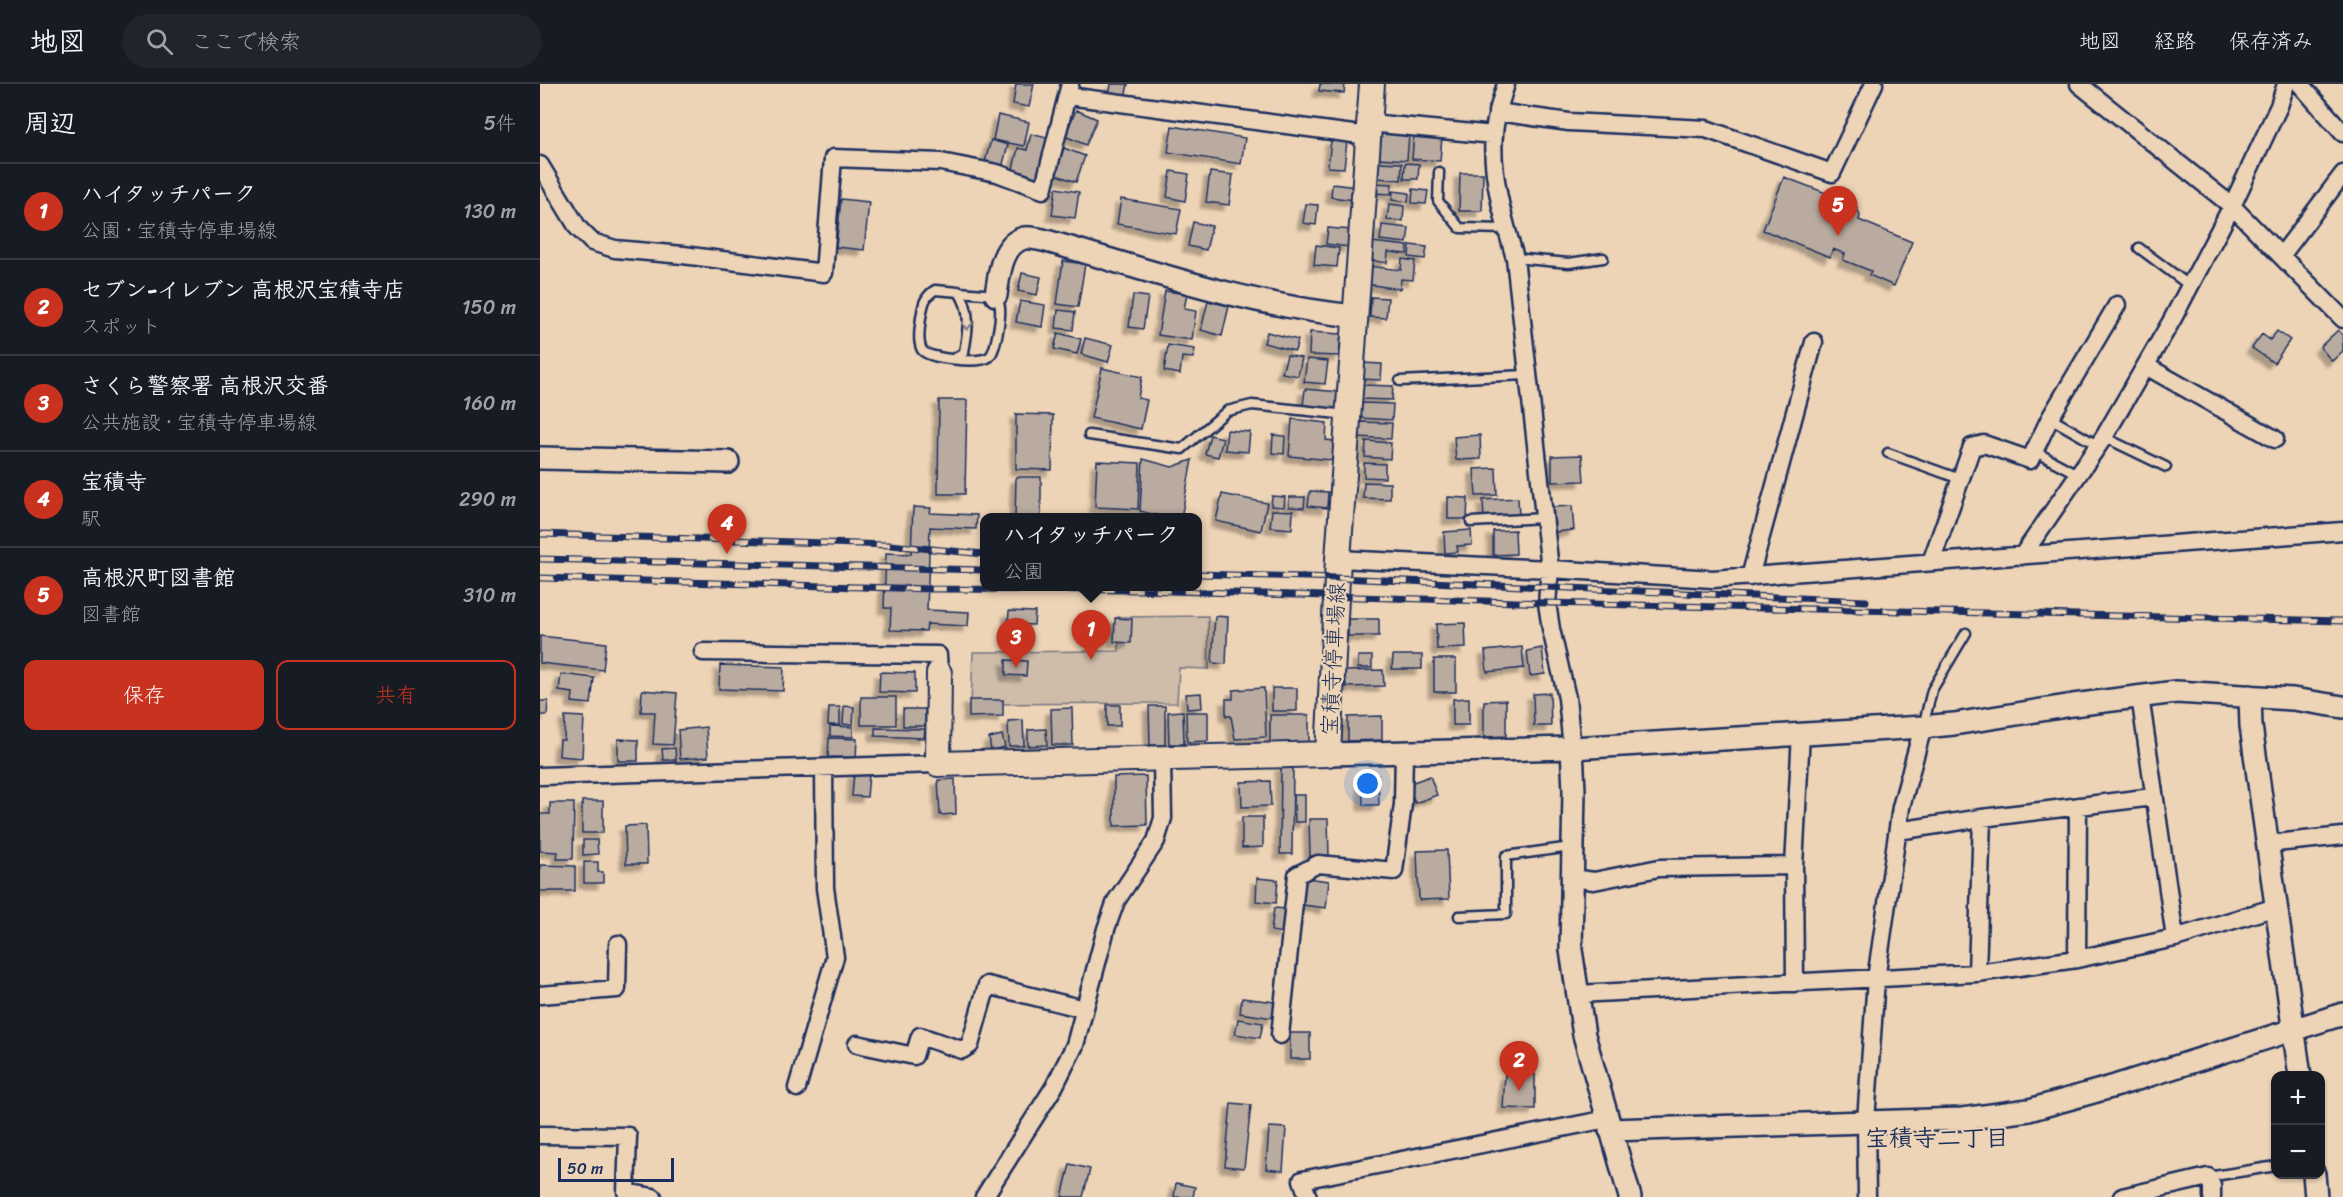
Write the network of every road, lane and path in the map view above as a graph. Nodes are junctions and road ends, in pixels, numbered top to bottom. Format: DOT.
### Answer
graph roads {
  1 [pos="1372,84"];
  2 [pos="1506,84"];
  3 [pos="1874,84"];
  4 [pos="2079,84"];
  5 [pos="2286,84"];
  6 [pos="2300,84"];
  7 [pos="1069,90"];
  8 [pos="1497,112"];
  9 [pos="1369,130"];
  10 [pos="2343,134"];
  11 [pos="1494,135"];
  12 [pos="540,165"];
  13 [pos="1439,172"];
  14 [pos="2343,174"];
  15 [pos="2232,206"];
  16 [pos="1506,229"];
  17 [pos="2139,248"];
  18 [pos="2281,256"];
  19 [pos="1515,258"];
  20 [pos="1603,258"];
  21 [pos="2190,286"];
  22 [pos="958,291"];
  23 [pos="996,295"];
  24 [pos="2118,305"];
  25 [pos="1355,316"];
  26 [pos="2343,319"];
  27 [pos="1814,342"];
  28 [pos="954,359"];
  29 [pos="2146,366"];
  30 [pos="1526,375"];
  31 [pos="1400,381"];
  32 [pos="1348,415"];
  33 [pos="2050,418"];
  34 [pos="1089,435"];
  35 [pos="2276,439"];
  36 [pos="2102,442"];
  37 [pos="2034,451"];
  38 [pos="1888,453"];
  39 [pos="540,458"];
  40 [pos="728,462"];
  41 [pos="2166,467"];
  42 [pos="2079,475"];
  43 [pos="1960,479"];
  44 [pos="1544,518"];
  45 [pos="1471,522"];
  46 [pos="2343,531"];
  47 [pos="2022,556"];
  48 [pos="1338,559"];
  49 [pos="1932,562"];
  50 [pos="1550,569"];
  51 [pos="1750,577"];
  52 [pos="1966,633"];
  53 [pos="704,652"];
  54 [pos="939,673"];
  55 [pos="2140,696"];
  56 [pos="2250,696"];
  57 [pos="2343,707"];
  58 [pos="1923,727"];
  59 [pos="1801,733"];
  60 [pos="1572,748"];
  61 [pos="1404,752"];
  62 [pos="1328,754"];
  63 [pos="1162,760"];
  64 [pos="938,765"];
  65 [pos="824,768"];
  66 [pos="540,776"];
  67 [pos="2153,797"];
  68 [pos="2078,806"];
  69 [pos="1982,818"];
  70 [pos="1898,831"];
  71 [pos="2343,836"];
  72 [pos="2266,844"];
  73 [pos="1573,847"];
  74 [pos="1794,866"];
  75 [pos="1572,878"];
  76 [pos="2276,907"];
  77 [pos="1459,916"];
  78 [pos="2175,938"];
  79 [pos="618,944"];
  80 [pos="2077,959"];
  81 [pos="1977,973"];
  82 [pos="1876,979"];
  83 [pos="1795,983"];
  84 [pos="1578,994"];
  85 [pos="540,995"];
  86 [pos="1084,1009"];
  87 [pos="2343,1014"];
  88 [pos="2294,1028"];
  89 [pos="1281,1035"];
  90 [pos="857,1044"];
  91 [pos="2299,1071"];
  92 [pos="797,1088"];
  93 [pos="1866,1121"];
  94 [pos="1608,1125"];
  95 [pos="540,1135"];
  96 [pos="2271,1167"];
  97 [pos="2208,1177"];
  98 [pos="2314,1179"];
  99 [pos="653,1197"];
  100 [pos="984,1197"];
  101 [pos="1308,1197"];
  102 [pos="1630,1197"];
  103 [pos="1868,1197"];
  104 [pos="2122,1197"];
  105 [pos="2212,1197"];
  106 [pos="2316,1197"];
  1 -- 9 [label="main road, 宝積寺停車場線"];
  2 -- 8 [label="street"];
  3 -- 8 [label="street"];
  4 -- 15 [label="street"];
  5 -- 15 [label="street"];
  6 -- 10 [label="street"];
  7 -- 9 [label="street"];
  7 -- 12 [label="street"];
  8 -- 11 [label="street"];
  9 -- 11 [label="street"];
  9 -- 25 [label="main road, 宝積寺停車場線"];
  11 -- 16 [label="street"];
  13 -- 16 [label="lane"];
  14 -- 18 [label="street"];
  15 -- 18 [label="street"];
  15 -- 21 [label="street"];
  16 -- 19 [label="street"];
  17 -- 21 [label="lane"];
  18 -- 26 [label="street"];
  19 -- 20 [label="lane"];
  19 -- 30 [label="street"];
  21 -- 29 [label="street"];
  22 -- 23 [label="lane"];
  22 -- 28 [label="lane, one-way"];
  22 -- 28 [label="lane"];
  23 -- 25 [label="street"];
  23 -- 28 [label="lane"];
  24 -- 33 [label="street"];
  25 -- 32 [label="main road, 宝積寺停車場線"];
  27 -- 51 [label="street"];
  29 -- 35 [label="street"];
  29 -- 36 [label="street"];
  30 -- 31 [label="lane"];
  30 -- 44 [label="street"];
  32 -- 34 [label="lane"];
  32 -- 48 [label="main road, 宝積寺停車場線"];
  33 -- 36 [label="lane"];
  33 -- 37 [label="street"];
  36 -- 41 [label="lane"];
  36 -- 42 [label="street"];
  37 -- 42 [label="lane"];
  37 -- 43 [label="street"];
  38 -- 43 [label="lane"];
  39 -- 40 [label="street"];
  42 -- 47 [label="street"];
  43 -- 49 [label="street"];
  44 -- 45 [label="lane"];
  44 -- 50 [label="street"];
  46 -- 47 [label="street"];
  47 -- 49 [label="street"];
  48 -- 50 [label="street"];
  48 -- 62 [label="main road, 宝積寺停車場線"];
  49 -- 51 [label="street"];
  50 -- 51 [label="street"];
  50 -- 60 [label="street"];
  52 -- 58 [label="lane"];
  53 -- 54 [label="street"];
  54 -- 64 [label="main road"];
  55 -- 56 [label="street"];
  55 -- 58 [label="street"];
  55 -- 67 [label="street"];
  56 -- 57 [label="street"];
  56 -- 72 [label="street"];
  58 -- 59 [label="street"];
  58 -- 70 [label="street"];
  59 -- 60 [label="street"];
  59 -- 74 [label="street"];
  60 -- 61 [label="street"];
  60 -- 73 [label="street"];
  61 -- 62 [label="street"];
  61 -- 89 [label="street"];
  62 -- 63 [label="main road, 宝積寺停車場線"];
  63 -- 64 [label="main road, 宝積寺停車場線"];
  63 -- 86 [label="street"];
  64 -- 65 [label="street"];
  65 -- 66 [label="street"];
  65 -- 92 [label="street"];
  67 -- 68 [label="street"];
  67 -- 78 [label="street"];
  68 -- 69 [label="street"];
  68 -- 80 [label="street"];
  69 -- 70 [label="street"];
  69 -- 81 [label="street"];
  70 -- 82 [label="street"];
  71 -- 72 [label="street"];
  72 -- 76 [label="street"];
  73 -- 75 [label="street"];
  73 -- 77 [label="lane"];
  74 -- 75 [label="street"];
  74 -- 83 [label="street"];
  75 -- 84 [label="street"];
  76 -- 78 [label="street"];
  76 -- 88 [label="street"];
  78 -- 80 [label="street"];
  79 -- 85 [label="street"];
  80 -- 81 [label="street"];
  81 -- 82 [label="street"];
  82 -- 83 [label="street"];
  82 -- 93 [label="street"];
  83 -- 84 [label="street"];
  84 -- 94 [label="street"];
  86 -- 90 [label="street"];
  86 -- 100 [label="street"];
  87 -- 88 [label="street"];
  88 -- 91 [label="street"];
  88 -- 93 [label="street"];
  93 -- 94 [label="street"];
  93 -- 103 [label="street"];
  94 -- 101 [label="street"];
  94 -- 102 [label="street"];
  95 -- 99 [label="street"];
  96 -- 97 [label="lane"];
  97 -- 104 [label="street"];
  97 -- 105 [label="street"];
  98 -- 106 [label="street"];
}
